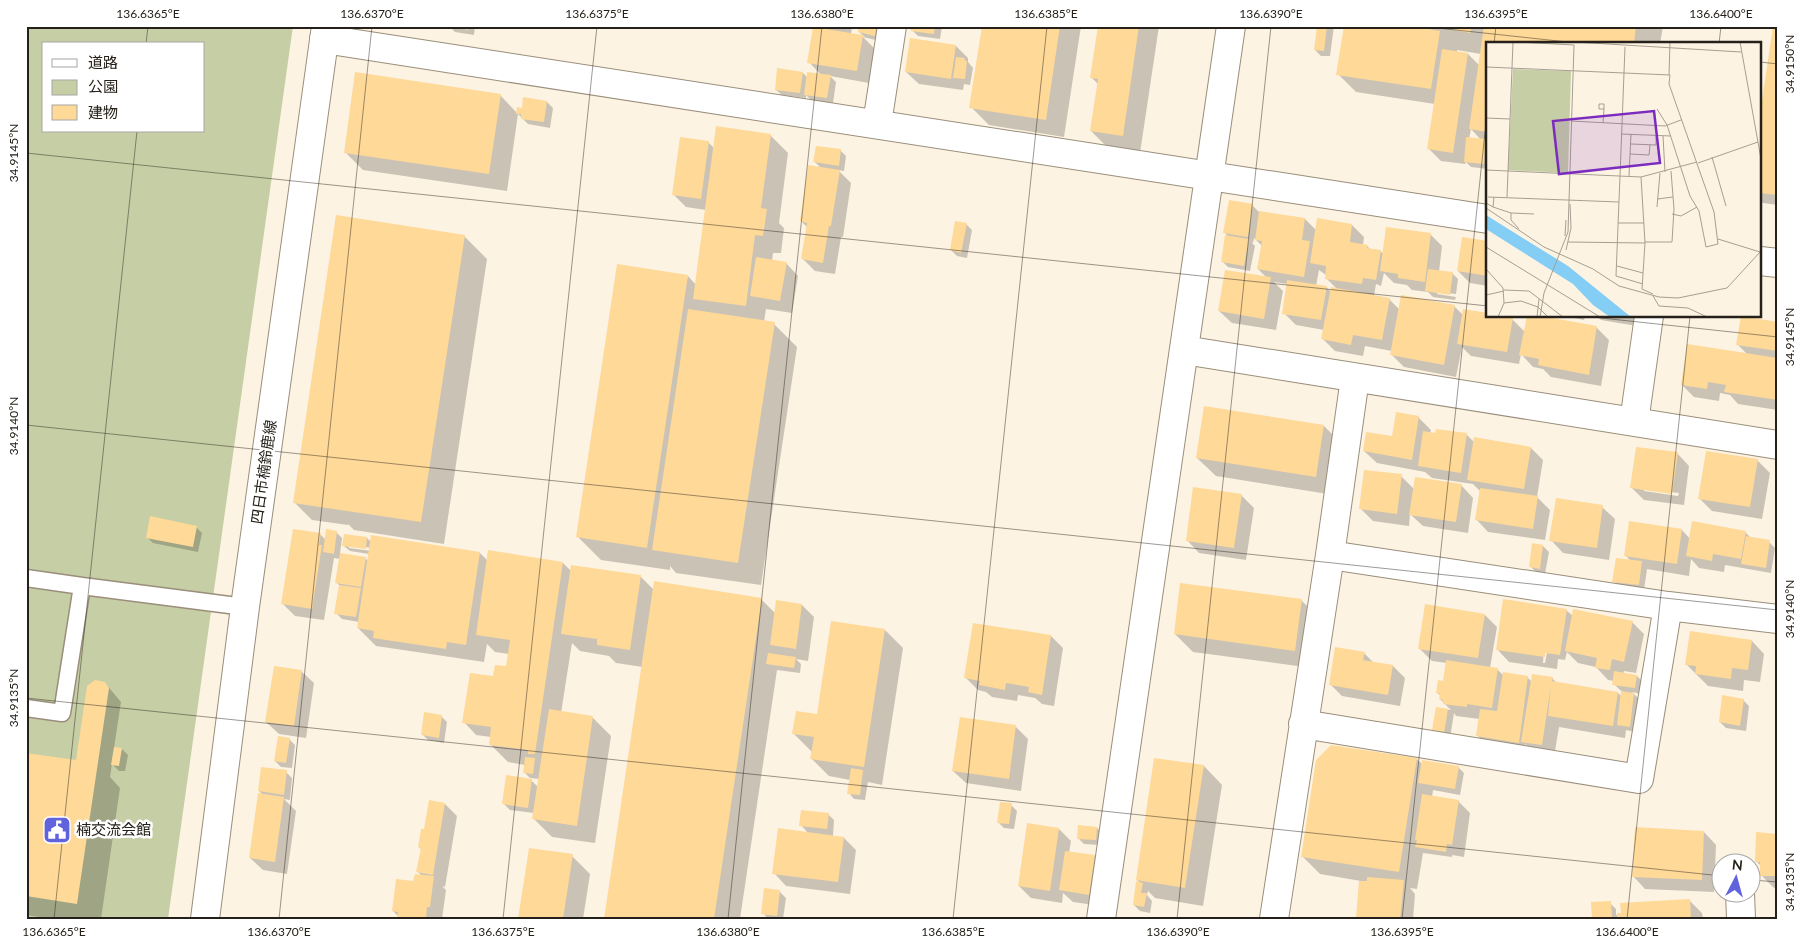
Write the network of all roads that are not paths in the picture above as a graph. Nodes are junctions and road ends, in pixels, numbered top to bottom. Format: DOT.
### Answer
graph roads {
  1 [pos="892,26"];
  2 [pos="1231,26"];
  3 [pos="325,33"];
  4 [pos="877,124"];
  5 [pos="1209,175"];
  6 [pos="1486,219"];
  7 [pos="1762,261"];
  8 [pos="1778,263"];
  9 [pos="1649,318"];
  10 [pos="1184,350"];
  11 [pos="1355,378"];
  12 [pos="1634,422"];
  13 [pos="1778,445"];
  14 [pos="1330,555"];
  15 [pos="26,578"];
  16 [pos="82,586"];
  17 [pos="1668,606"];
  18 [pos="245,607"];
  19 [pos="1778,619"];
  20 [pos="26,708"];
  21 [pos="1303,724"];
  22 [pos="1740,902"];
  23 [pos="205,919"];
  24 [pos="1101,919"];
  25 [pos="1274,919"];
  26 [pos="1740,919"];
  1 -- 4 [label="street"];
  2 -- 5 [label="street"];
  3 -- 4 [label="street"];
  3 -- 18 [label="street, 四日市楠鈴鹿線"];
  4 -- 5 [label="street"];
  5 -- 6 [label="street"];
  5 -- 10 [label="street"];
  7 -- 8 [label="street"];
  9 -- 12 [label="street"];
  10 -- 11 [label="street"];
  10 -- 24 [label="street"];
  11 -- 12 [label="street"];
  11 -- 14 [label="street"];
  12 -- 13 [label="street"];
  14 -- 17 [label="street"];
  14 -- 21 [label="street"];
  15 -- 16 [label="lane"];
  16 -- 18 [label="lane"];
  16 -- 20 [label="lane"];
  17 -- 19 [label="street"];
  17 -- 21 [label="street"];
  18 -- 23 [label="street, 四日市楠鈴鹿線"];
  21 -- 25 [label="street"];
  22 -- 26 [label="street"];
}
